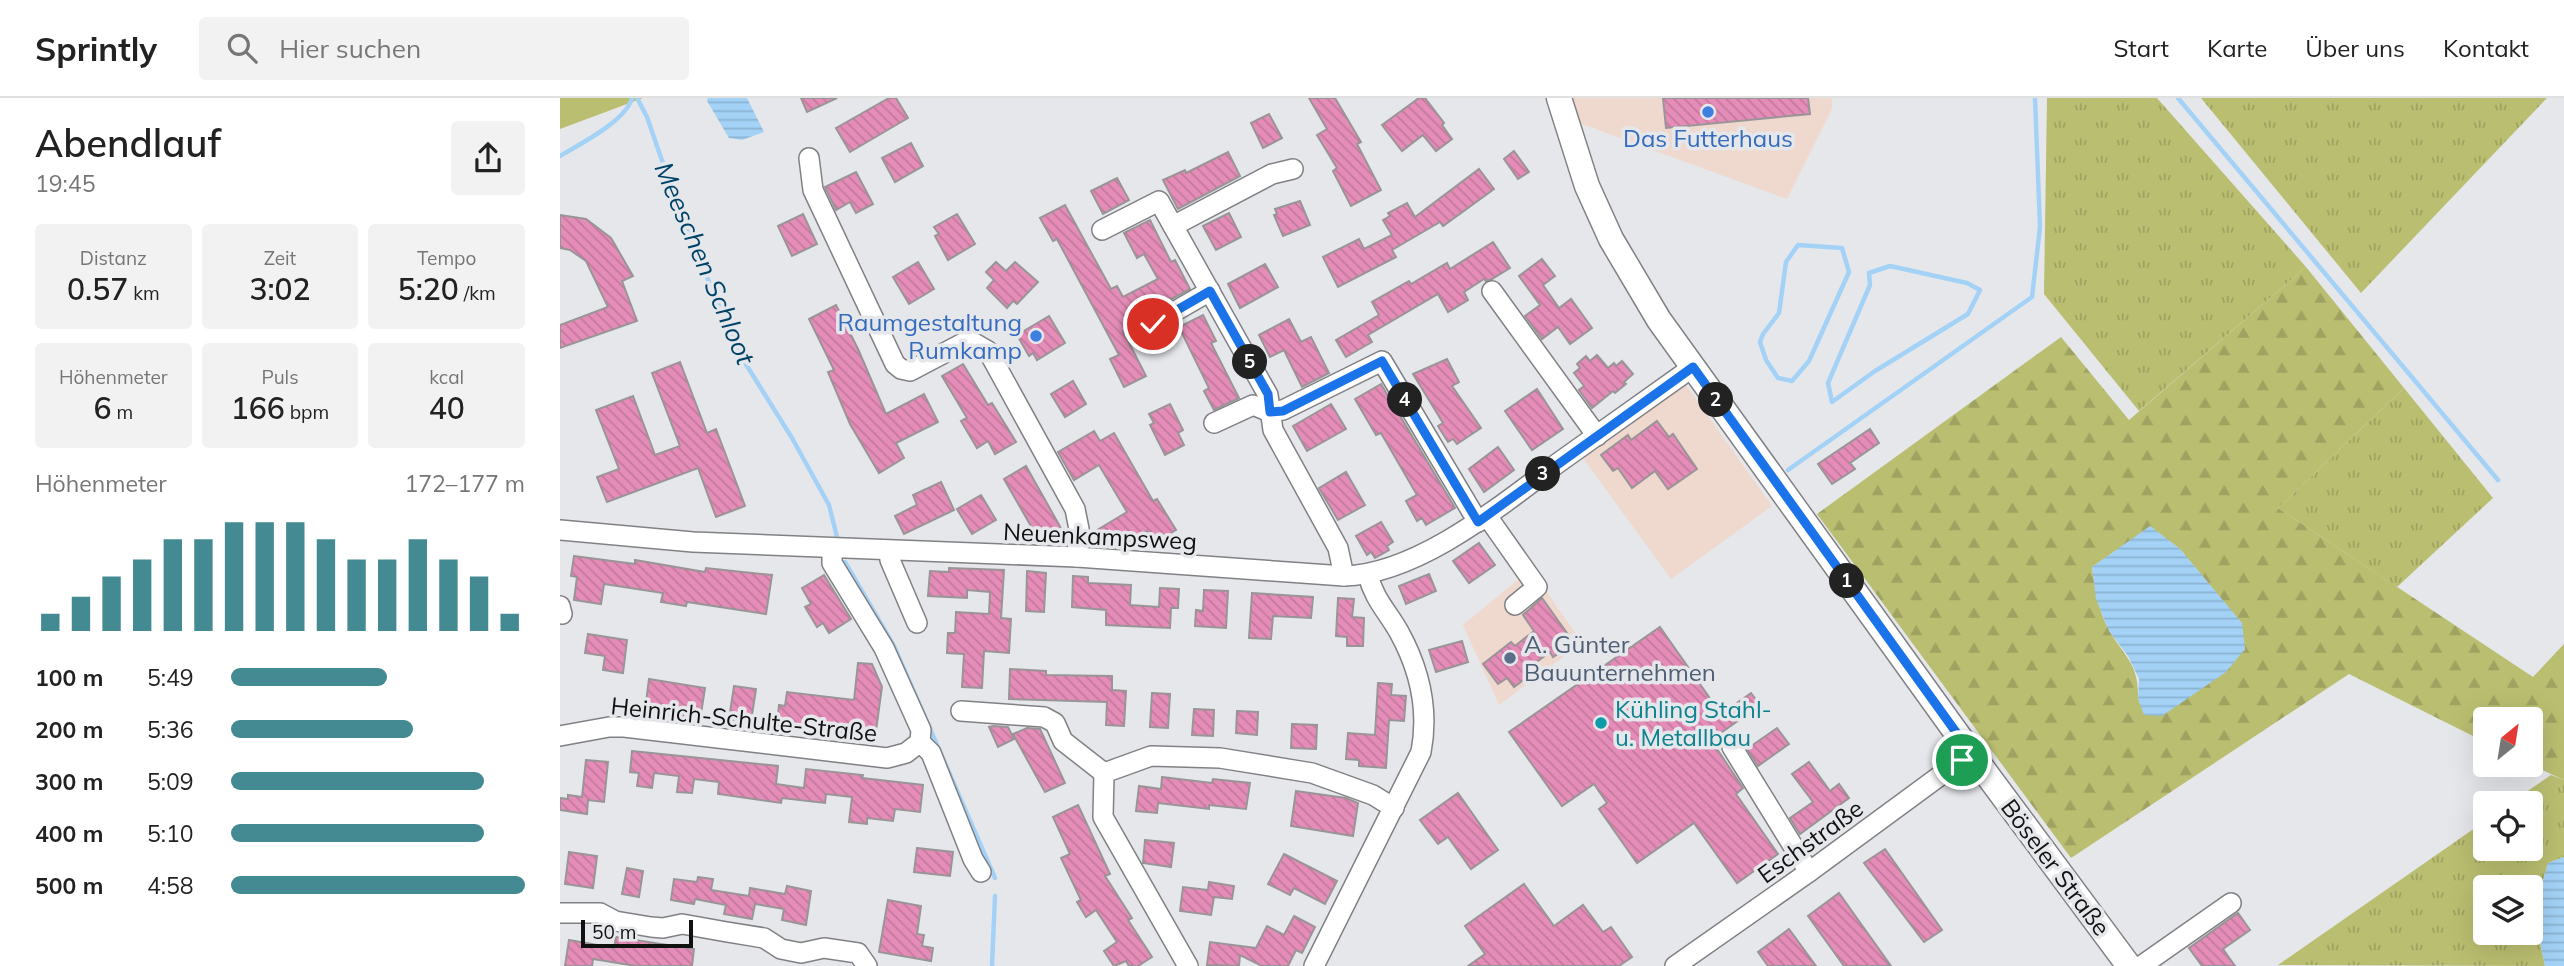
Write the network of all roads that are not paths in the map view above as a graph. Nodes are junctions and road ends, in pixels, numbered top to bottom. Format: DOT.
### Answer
graph roads {
  1 [pos="1559,98"];
  2 [pos="809,158"];
  3 [pos="1293,169"];
  4 [pos="1173,226"];
  5 [pos="1102,230"];
  6 [pos="1210,291"];
  7 [pos="1492,291"];
  8 [pos="1153,324"];
  9 [pos="1693,367"];
  10 [pos="1270,412"];
  11 [pos="1214,423"];
  12 [pos="1597,436"];
  13 [pos="1482,519"];
  14 [pos="560,530"];
  15 [pos="832,548"];
  16 [pos="889,551"];
  17 [pos="1077,557"];
  18 [pos="1368,575"];
  19 [pos="1344,576"];
  20 [pos="1515,604"];
  21 [pos="917,623"];
  22 [pos="961,711"];
  23 [pos="560,736"];
  24 [pos="920,743"];
  25 [pos="1732,747"];
  26 [pos="1971,753"];
  27 [pos="1104,773"];
  28 [pos="1394,808"];
  29 [pos="982,872"];
  30 [pos="1810,872"];
  31 [pos="2231,903"];
  32 [pos="561,916"];
  33 [pos="867,966"];
  34 [pos="1188,966"];
  35 [pos="1314,966"];
  36 [pos="1675,966"];
  37 [pos="2129,966"];
  38 [pos="2141,966"];
  1 -- 9 [label="main road, Böseler Straße"];
  2 -- 17 [label="street"];
  3 -- 4 [label="street"];
  4 -- 5 [label="street"];
  4 -- 6 [label="street"];
  6 -- 8 [label="street"];
  6 -- 10 [label="street"];
  7 -- 12 [label="street"];
  9 -- 12 [label="street, Neuenkampsweg"];
  9 -- 26 [label="main road, Böseler Straße"];
  10 -- 11 [label="street"];
  10 -- 13 [label="street"];
  10 -- 19 [label="street"];
  12 -- 13 [label="street, Neuenkampsweg"];
  13 -- 18 [label="street, Neuenkampsweg"];
  13 -- 20 [label="street"];
  14 -- 15 [label="street, Neuenkampsweg"];
  15 -- 16 [label="street, Neuenkampsweg"];
  15 -- 24 [label="street, Heinrich-Schulte-Straße"];
  16 -- 17 [label="street, Neuenkampsweg"];
  16 -- 21 [label="street"];
  17 -- 19 [label="street, Neuenkampsweg"];
  18 -- 19 [label="street, Neuenkampsweg"];
  18 -- 28 [label="street"];
  22 -- 27 [label="street"];
  23 -- 24 [label="street, Heinrich-Schulte-Straße"];
  24 -- 29 [label="street, Heinrich-Schulte-Straße"];
  25 -- 30 [label="street"];
  26 -- 30 [label="street, Eschstraße"];
  26 -- 37 [label="main road, Böseler Straße"];
  27 -- 28 [label="street"];
  27 -- 34 [label="street"];
  28 -- 35 [label="street"];
  30 -- 36 [label="street, Eschstraße"];
  31 -- 38 [label="street"];
  32 -- 33 [label="street"];
}
